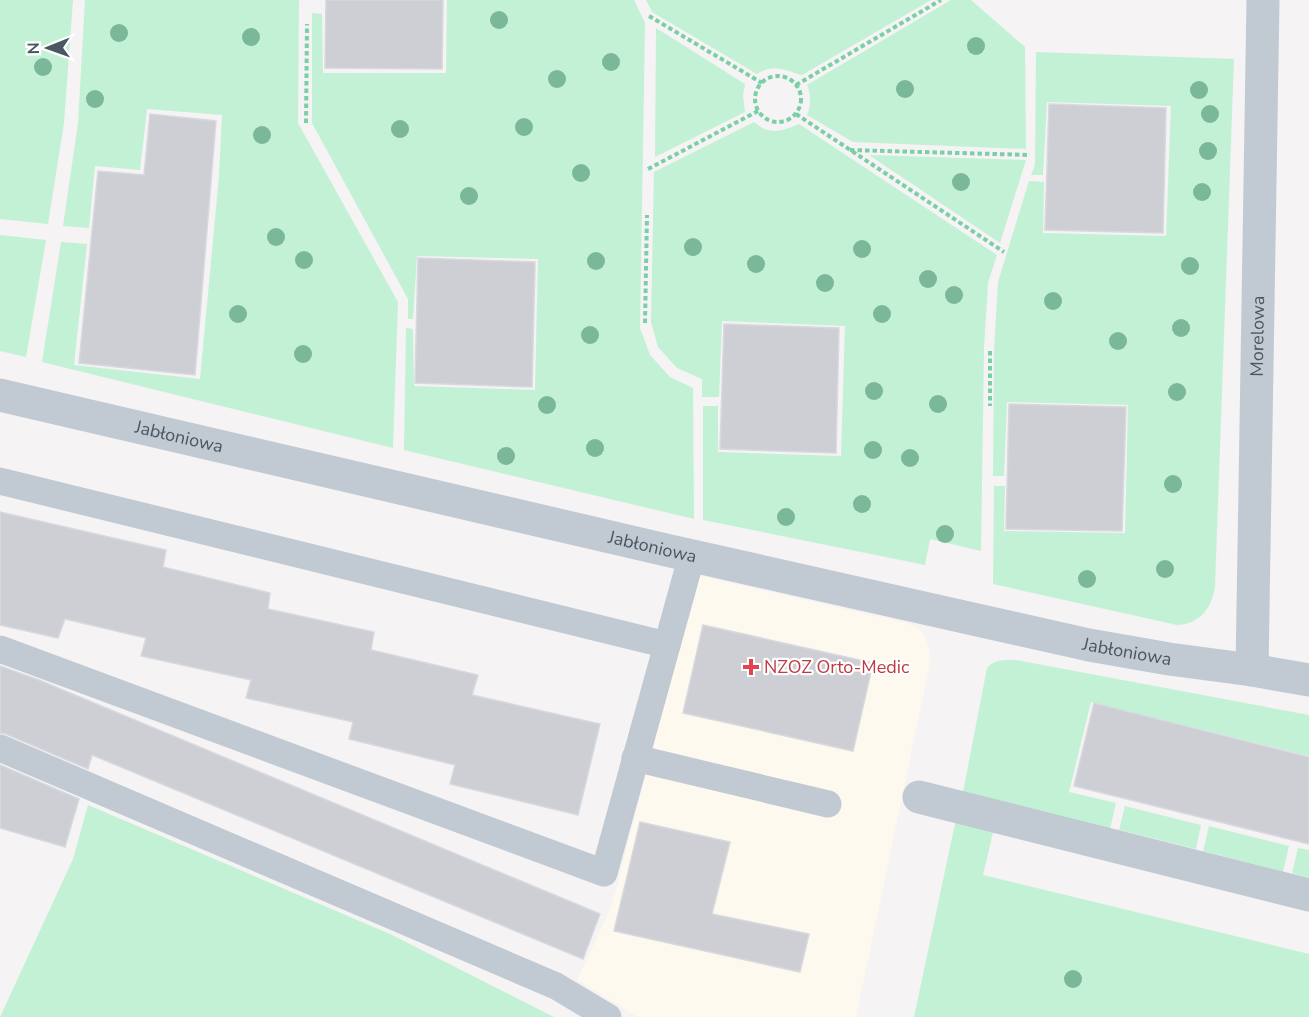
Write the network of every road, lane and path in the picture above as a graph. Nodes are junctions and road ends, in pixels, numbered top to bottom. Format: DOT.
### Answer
graph roads {
  1 [pos="941,0"];
  2 [pos="1263,0"];
  3 [pos="648,16"];
  4 [pos="307,24"];
  5 [pos="762,83"];
  6 [pos="796,85"];
  7 [pos="758,111"];
  8 [pos="796,114"];
  9 [pos="306,123"];
  10 [pos="849,150"];
  11 [pos="1030,154"];
  12 [pos="648,169"];
  13 [pos="647,215"];
  14 [pos="1004,252"];
  15 [pos="645,322"];
  16 [pos="990,351"];
  17 [pos="0,394"];
  18 [pos="990,406"];
  19 [pos="0,481"];
  20 [pos="692,555"];
  21 [pos="667,645"];
  22 [pos="0,649"];
  23 [pos="1252,670"];
  24 [pos="1309,680"];
  25 [pos="0,748"];
  26 [pos="635,758"];
  27 [pos="918,796"];
  28 [pos="828,804"];
  29 [pos="1309,895"];
  30 [pos="608,1017"];
  1 -- 6 [label="path"];
  2 -- 23 [label="street, Morelowa"];
  3 -- 5 [label="path"];
  4 -- 9 [label="path"];
  5 -- 6 [label="path"];
  5 -- 7 [label="path"];
  6 -- 8 [label="path"];
  7 -- 8 [label="path"];
  7 -- 12 [label="path"];
  8 -- 10 [label="path"];
  10 -- 11 [label="path"];
  10 -- 14 [label="path"];
  13 -- 15 [label="path"];
  16 -- 18 [label="path"];
  17 -- 20 [label="street, Jabłoniowa"];
  19 -- 21 [label="lane"];
  20 -- 21 [label="lane"];
  20 -- 23 [label="street, Jabłoniowa"];
  21 -- 26 [label="lane"];
  22 -- 26 [label="lane"];
  23 -- 24 [label="street, Jabłoniowa"];
  25 -- 30 [label="lane"];
  26 -- 28 [label="lane"];
  27 -- 29 [label="street"];
}
